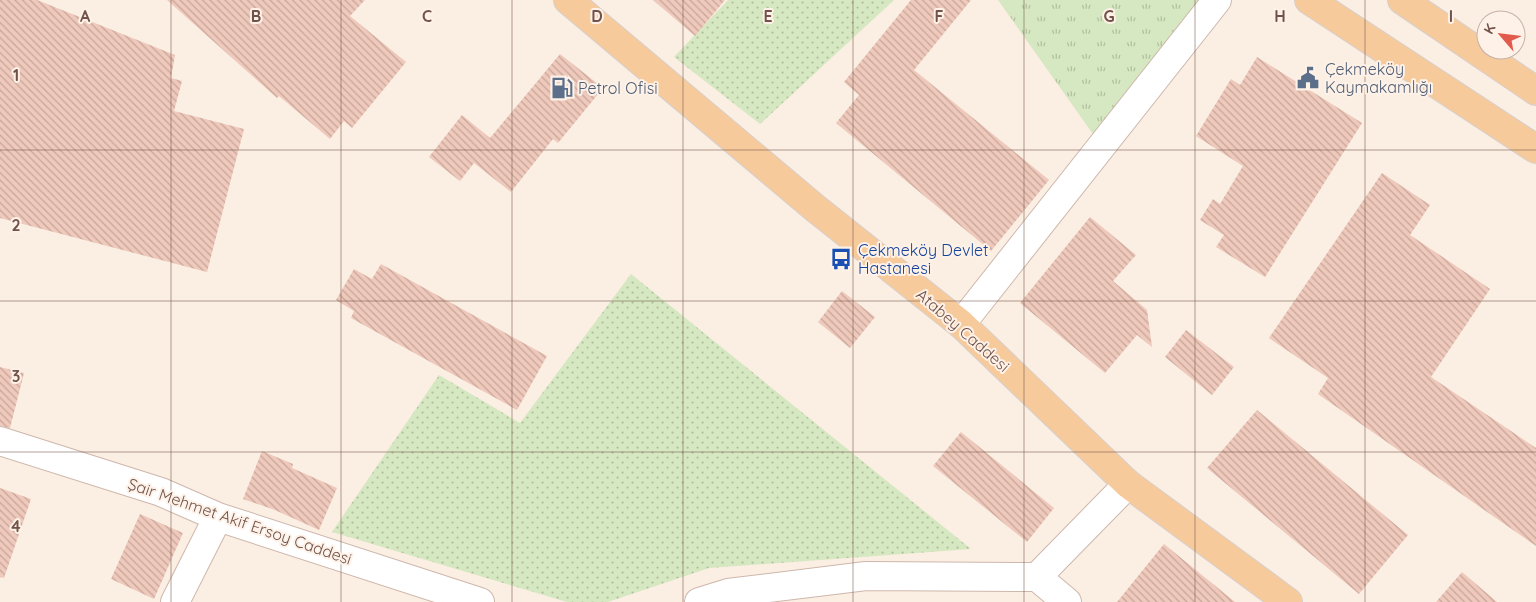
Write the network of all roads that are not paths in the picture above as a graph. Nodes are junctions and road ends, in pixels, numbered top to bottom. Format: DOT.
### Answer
graph roads {
  1 [pos="568,0"];
  2 [pos="1217,0"];
  3 [pos="1309,0"];
  4 [pos="1402,0"];
  5 [pos="1536,91"];
  6 [pos="1536,149"];
  7 [pos="961,324"];
  8 [pos="0,441"];
  9 [pos="1128,484"];
  10 [pos="218,517"];
  11 [pos="1037,578"];
  12 [pos="730,598"];
  13 [pos="175,602"];
  14 [pos="480,602"];
  15 [pos="699,602"];
  16 [pos="1067,602"];
  17 [pos="1288,602"];
  1 -- 7 [label="main road, Atabey Caddesi"];
  2 -- 7 [label="street"];
  3 -- 6 [label="main road"];
  4 -- 5 [label="main road"];
  7 -- 9 [label="main road, Atabey Caddesi"];
  8 -- 10 [label="street, Şair Mehmet Akif Ersoy Caddesi"];
  9 -- 11 [label="street"];
  9 -- 17 [label="main road, Atabey Caddesi"];
  10 -- 13 [label="street"];
  10 -- 14 [label="street, Şair Mehmet Akif Ersoy Caddesi"];
  11 -- 12 [label="street"];
  11 -- 16 [label="street"];
  12 -- 15 [label="street"];
}
